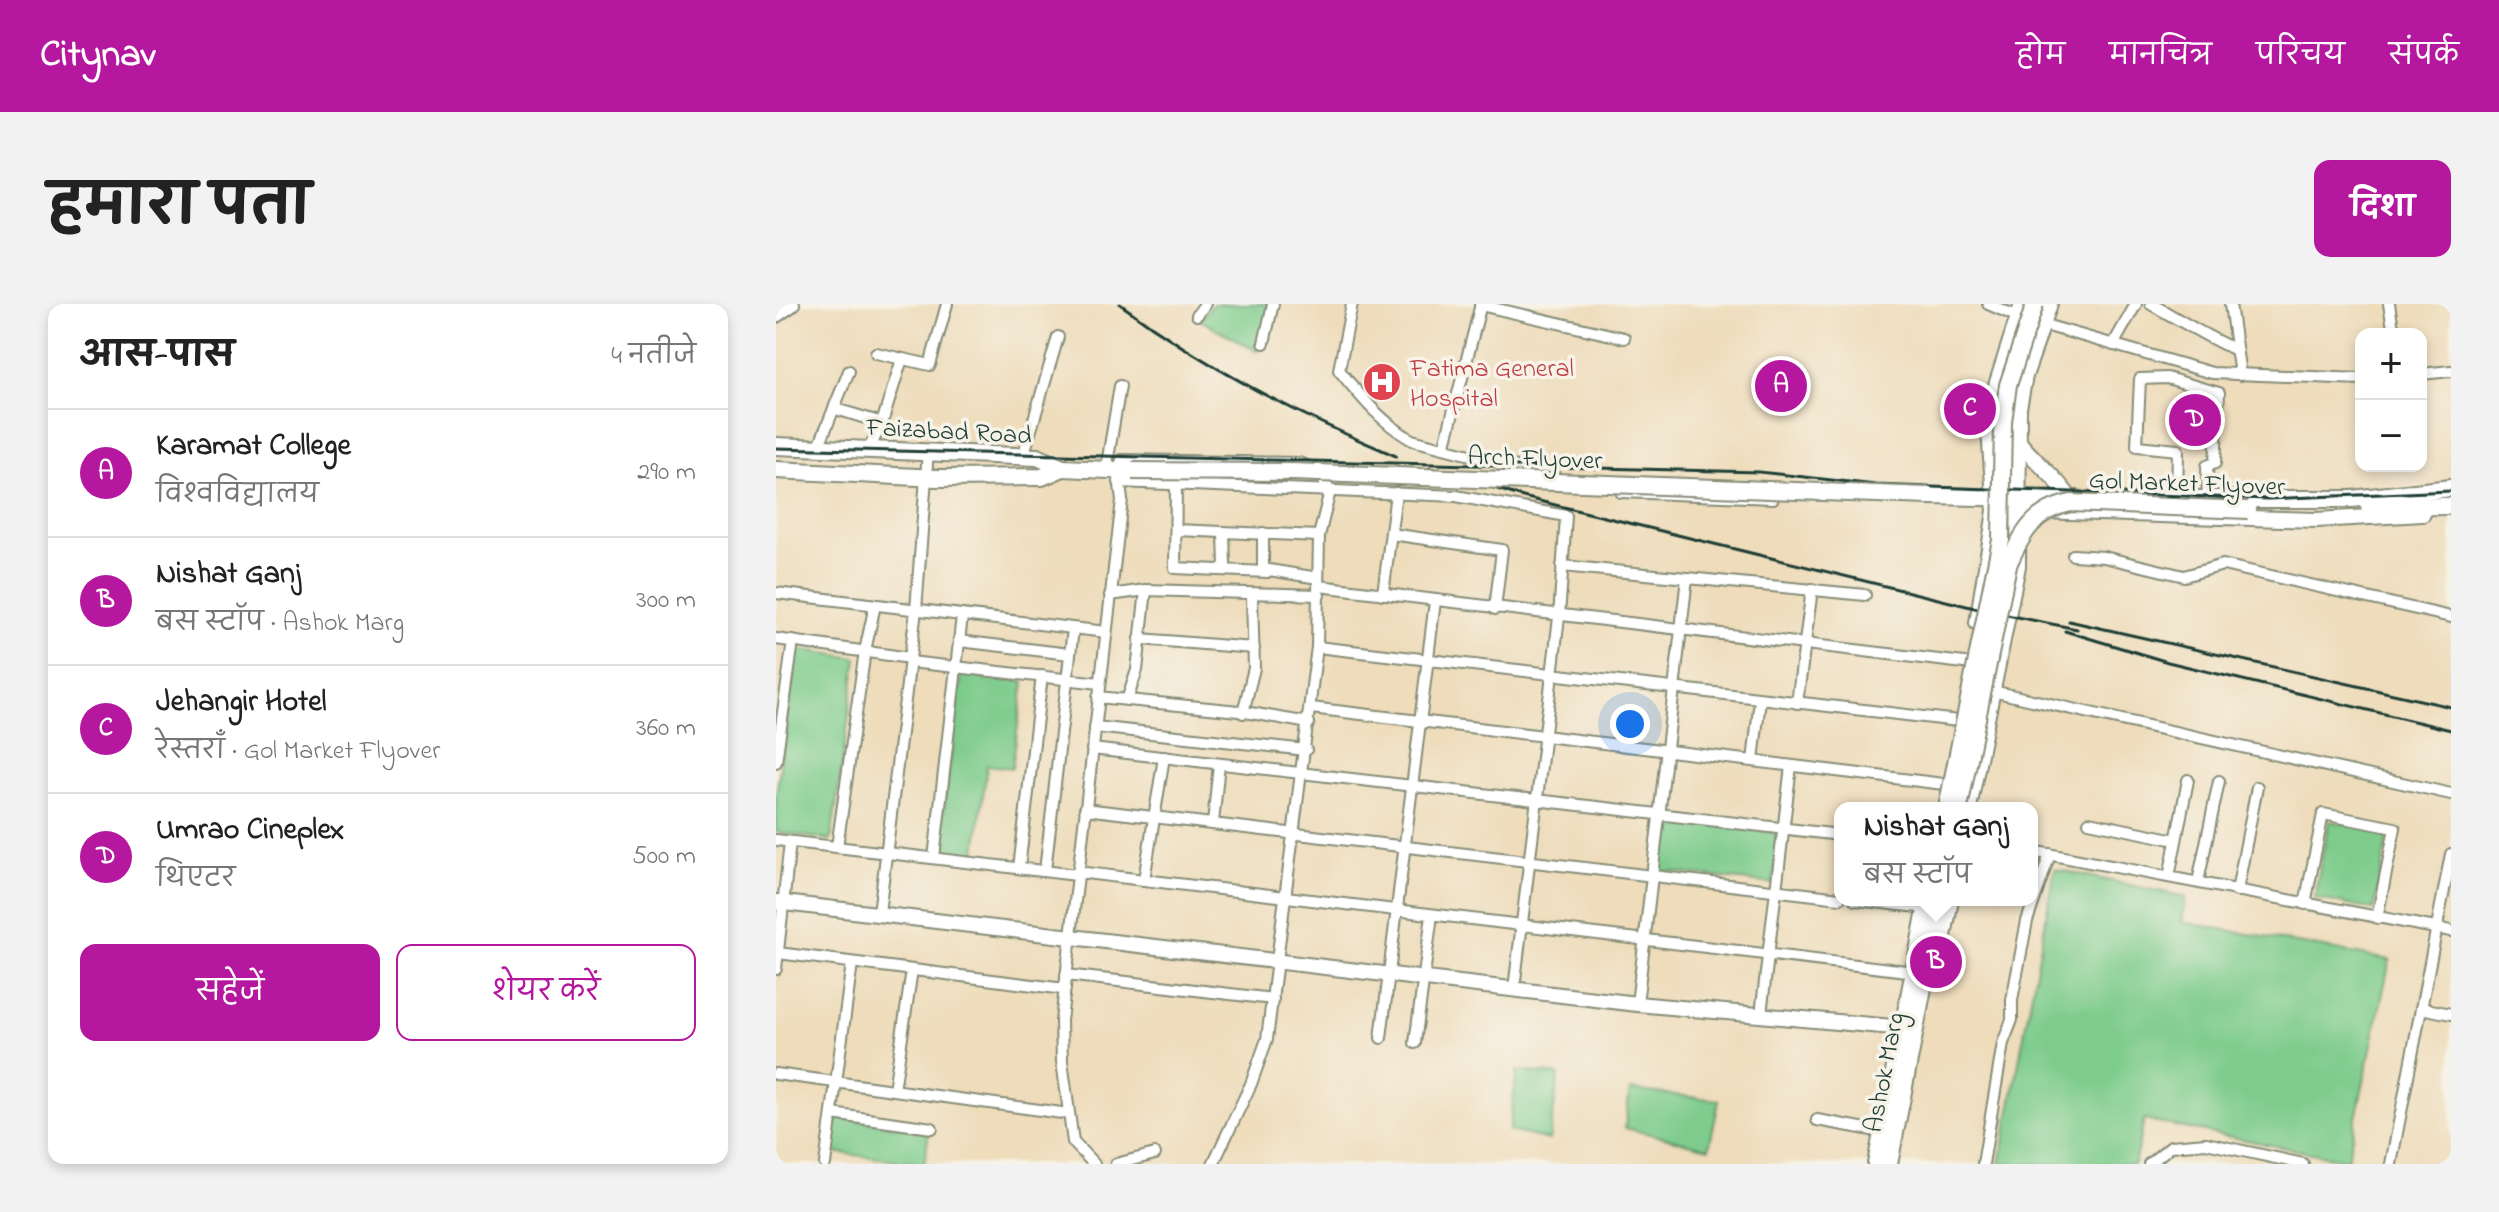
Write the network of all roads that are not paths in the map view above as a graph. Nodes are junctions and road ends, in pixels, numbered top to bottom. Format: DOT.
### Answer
graph roads {
  1 [pos="792,304"];
  2 [pos="947,304"];
  3 [pos="1205,304"];
  4 [pos="1273,304"];
  5 [pos="1352,304"];
  6 [pos="1988,304"];
  7 [pos="2035,304"];
  8 [pos="2050,304"];
  9 [pos="2136,304"];
  10 [pos="2151,304"];
  11 [pos="2230,304"];
  12 [pos="2389,304"];
  13 [pos="1481,305"];
  14 [pos="2020,310"];
  15 [pos="776,315"];
  16 [pos="1197,315"];
  17 [pos="2043,325"];
  18 [pos="2393,328"];
  19 [pos="1058,337"];
  20 [pos="1624,338"];
  21 [pos="1264,343"];
  22 [pos="2113,345"];
  23 [pos="2236,350"];
  24 [pos="876,353"];
  25 [pos="902,359"];
  26 [pos="849,371"];
  27 [pos="2451,371"];
  28 [pos="2212,373"];
  29 [pos="2427,373"];
  30 [pos="2240,375"];
  31 [pos="2355,379"];
  32 [pos="1120,386"];
  33 [pos="2209,390"];
  34 [pos="836,409"];
  35 [pos="882,423"];
  36 [pos="2018,439"];
  37 [pos="776,446"];
  38 [pos="818,448"];
  39 [pos="1444,448"];
  40 [pos="869,449"];
  41 [pos="928,451"];
  42 [pos="1023,457"];
  43 [pos="1063,468"];
  44 [pos="776,470"];
  45 [pos="1119,473"];
  46 [pos="928,477"];
  47 [pos="1176,484"];
  48 [pos="2451,488"];
  49 [pos="1330,491"];
  50 [pos="1396,493"];
  51 [pos="1950,497"];
  52 [pos="2070,498"];
  53 [pos="2177,499"];
  54 [pos="2208,501"];
  55 [pos="1993,503"];
  56 [pos="2018,503"];
  57 [pos="2451,506"];
  58 [pos="2451,512"];
  59 [pos="1176,530"];
  60 [pos="1224,532"];
  61 [pos="1263,533"];
  62 [pos="1391,534"];
  63 [pos="1319,536"];
  64 [pos="2073,555"];
  65 [pos="1562,566"];
  66 [pos="1219,570"];
  67 [pos="1267,572"];
  68 [pos="1687,578"];
  69 [pos="1319,586"];
  70 [pos="1983,588"];
  71 [pos="1812,589"];
  72 [pos="1146,590"];
  73 [pos="2012,591"];
  74 [pos="776,593"];
  75 [pos="1383,594"];
  76 [pos="1110,595"];
  77 [pos="1865,595"];
  78 [pos="1252,596"];
  79 [pos="1435,601"];
  80 [pos="875,605"];
  81 [pos="1495,609"];
  82 [pos="916,610"];
  83 [pos="962,616"];
  84 [pos="1559,617"];
  85 [pos="2451,617"];
  86 [pos="1977,622"];
  87 [pos="2006,628"];
  88 [pos="1073,629"];
  89 [pos="1681,631"];
  90 [pos="1106,632"];
  91 [pos="776,639"];
  92 [pos="1140,639"];
  93 [pos="793,641"];
  94 [pos="959,641"];
  95 [pos="1805,645"];
  96 [pos="1317,647"];
  97 [pos="1254,648"];
  98 [pos="865,651"];
  99 [pos="1070,654"];
  100 [pos="910,660"];
  101 [pos="1426,660"];
  102 [pos="1969,664"];
  103 [pos="956,667"];
  104 [pos="1997,668"];
  105 [pos="1552,675"];
  106 [pos="1042,676"];
  107 [pos="1067,679"];
  108 [pos="1100,683"];
  109 [pos="1675,689"];
  110 [pos="1992,691"];
  111 [pos="1098,697"];
  112 [pos="1760,699"];
  113 [pos="1127,700"];
  114 [pos="1797,703"];
  115 [pos="1311,708"];
  116 [pos="1243,713"];
  117 [pos="1419,721"];
  118 [pos="1958,721"];
  119 [pos="1309,723"];
  120 [pos="1985,725"];
  121 [pos="1095,727"];
  122 [pos="1544,736"];
  123 [pos="1092,749"];
  124 [pos="1306,750"];
  125 [pos="1668,751"];
  126 [pos="1164,757"];
  127 [pos="1753,761"];
  128 [pos="776,762"];
  129 [pos="1219,764"];
  130 [pos="1791,766"];
  131 [pos="1303,773"];
  132 [pos="2188,780"];
  133 [pos="2219,781"];
  134 [pos="1944,784"];
  135 [pos="1412,786"];
  136 [pos="2257,787"];
  137 [pos="2451,794"];
  138 [pos="1537,800"];
  139 [pos="1940,802"];
  140 [pos="1948,802"];
  141 [pos="1960,802"];
  142 [pos="1970,802"];
  143 [pos="1085,809"];
  144 [pos="1660,815"];
  145 [pos="1154,817"];
  146 [pos="2089,822"];
  147 [pos="1213,823"];
  148 [pos="1783,829"];
  149 [pos="1295,833"];
  150 [pos="1834,834"];
  151 [pos="776,840"];
  152 [pos="2176,840"];
  153 [pos="790,842"];
  154 [pos="837,847"];
  155 [pos="1405,847"];
  156 [pos="886,852"];
  157 [pos="2038,852"];
  158 [pos="2050,854"];
  159 [pos="2451,854"];
  160 [pos="934,858"];
  161 [pos="1529,862"];
  162 [pos="1019,868"];
  163 [pos="1045,871"];
  164 [pos="1077,873"];
  165 [pos="1652,876"];
  166 [pos="2169,877"];
  167 [pos="1144,880"];
  168 [pos="2198,882"];
  169 [pos="2038,889"];
  170 [pos="1776,891"];
  171 [pos="2237,891"];
  172 [pos="1834,897"];
  173 [pos="1287,898"];
  174 [pos="781,902"];
  175 [pos="2305,904"];
  176 [pos="1893,906"];
  177 [pos="1950,906"];
  178 [pos="2032,906"];
  179 [pos="1397,911"];
  180 [pos="1925,911"];
  181 [pos="879,913"];
  182 [pos="1432,915"];
  183 [pos="2377,918"];
  184 [pos="1521,926"];
  185 [pos="2437,929"];
  186 [pos="2451,931"];
  187 [pos="1070,935"];
  188 [pos="1644,941"];
  189 [pos="778,953"];
  190 [pos="1924,954"];
  191 [pos="1768,955"];
  192 [pos="1279,960"];
  193 [pos="852,963"];
  194 [pos="776,969"];
  195 [pos="912,970"];
  196 [pos="1915,972"];
  197 [pos="1390,974"];
  198 [pos="1066,975"];
  199 [pos="1424,978"];
  200 [pos="1065,989"];
  201 [pos="1514,989"];
  202 [pos="1273,999"];
  203 [pos="1637,1004"];
  204 [pos="2421,1008"];
  205 [pos="1761,1014"];
  206 [pos="2451,1014"];
  207 [pos="1904,1028"];
  208 [pos="1381,1038"];
  209 [pos="1415,1043"];
  210 [pos="776,1074"];
  211 [pos="836,1082"];
  212 [pos="894,1090"];
  213 [pos="832,1114"];
  214 [pos="1069,1114"];
  215 [pos="1817,1120"];
  216 [pos="932,1128"];
  217 [pos="1883,1132"];
  218 [pos="1155,1154"];
  219 [pos="825,1164"];
  220 [pos="1094,1164"];
  221 [pos="1116,1164"];
  222 [pos="1213,1164"];
  223 [pos="1876,1164"];
  224 [pos="1889,1164"];
  225 [pos="1983,1164"];
  226 [pos="2149,1164"];
  227 [pos="2303,1164"];
  228 [pos="2391,1164"];
  1 -- 15 [label="street"];
  2 -- 25 [label="street"];
  3 -- 16 [label="street"];
  4 -- 21 [label="street"];
  5 -- 39 [label="street"];
  6 -- 14 [label="street"];
  7 -- 140 [label="main road, bridge"];
  8 -- 17 [label="street"];
  9 -- 22 [label="street"];
  10 -- 23 [label="street"];
  11 -- 23 [label="street"];
  12 -- 18 [label="street"];
  13 -- 20 [label="street"];
  13 -- 39 [label="street"];
  14 -- 17 [label="street"];
  14 -- 55 [label="street"];
  17 -- 22 [label="street"];
  17 -- 36 [label="street"];
  19 -- 42 [label="street"];
  22 -- 28 [label="street"];
  23 -- 30 [label="street"];
  24 -- 25 [label="street"];
  25 -- 35 [label="street"];
  26 -- 34 [label="street"];
  27 -- 29 [label="street"];
  28 -- 30 [label="street"];
  28 -- 33 [label="street"];
  30 -- 31 [label="street"];
  32 -- 45 [label="street"];
  33 -- 53 [label="street"];
  33 -- 54 [label="street"];
  34 -- 35 [label="street"];
  34 -- 38 [label="street"];
  35 -- 40 [label="street"];
  36 -- 52 [label="street"];
  36 -- 56 [label="street"];
  37 -- 38 [label="main road, Faizabad Road"];
  38 -- 40 [label="main road, Faizabad Road"];
  39 -- 51 [label="street"];
  40 -- 41 [label="main road, Faizabad Road"];
  41 -- 42 [label="main road, Faizabad Road"];
  41 -- 46 [label="street"];
  42 -- 43 [label="main road, Faizabad Road"];
  43 -- 45 [label="main road, Faizabad Road"];
  43 -- 46 [label="main road"];
  44 -- 46 [label="main road"];
  45 -- 47 [label="street"];
  45 -- 49 [label="street"];
  45 -- 51 [label="main road, Arch Flyover, bridge"];
  45 -- 76 [label="street"];
  46 -- 82 [label="street"];
  47 -- 49 [label="street"];
  47 -- 59 [label="street"];
  48 -- 54 [label="main road"];
  49 -- 50 [label="street"];
  49 -- 63 [label="street"];
  50 -- 62 [label="street"];
  50 -- 65 [label="street"];
  51 -- 55 [label="main road"];
  52 -- 53 [label="main road"];
  52 -- 56 [label="main road"];
  53 -- 54 [label="main road"];
  55 -- 56 [label="main road"];
  55 -- 70 [label="street"];
  56 -- 58 [label="street"];
  56 -- 73 [label="street"];
  57 -- 141 [label="main road, Gol Market Flyover, bridge"];
  59 -- 60 [label="street"];
  59 -- 66 [label="street"];
  60 -- 61 [label="street"];
  60 -- 66 [label="street"];
  61 -- 63 [label="street"];
  61 -- 67 [label="street"];
  62 -- 75 [label="street"];
  62 -- 81 [label="street"];
  63 -- 69 [label="street"];
  64 -- 85 [label="street"];
  65 -- 68 [label="street"];
  65 -- 84 [label="street"];
  66 -- 67 [label="street"];
  67 -- 69 [label="street"];
  68 -- 71 [label="street"];
  68 -- 89 [label="street"];
  69 -- 75 [label="street"];
  69 -- 78 [label="street"];
  69 -- 96 [label="street"];
  70 -- 73 [label="street"];
  70 -- 86 [label="street"];
  71 -- 77 [label="street"];
  71 -- 95 [label="street"];
  72 -- 76 [label="street"];
  72 -- 78 [label="street"];
  72 -- 92 [label="street"];
  73 -- 87 [label="street"];
  74 -- 80 [label="street"];
  75 -- 79 [label="street"];
  76 -- 90 [label="street"];
  78 -- 97 [label="street"];
  79 -- 81 [label="street"];
  79 -- 101 [label="street"];
  80 -- 82 [label="street"];
  80 -- 98 [label="street"];
  81 -- 84 [label="street"];
  82 -- 83 [label="street"];
  82 -- 100 [label="street"];
  83 -- 88 [label="street"];
  83 -- 94 [label="street"];
  84 -- 89 [label="street"];
  84 -- 105 [label="street"];
  86 -- 87 [label="street"];
  86 -- 102 [label="street"];
  87 -- 104 [label="street"];
  88 -- 90 [label="street"];
  88 -- 99 [label="street"];
  89 -- 95 [label="street"];
  89 -- 109 [label="street"];
  90 -- 108 [label="street"];
  91 -- 93 [label="street"];
  92 -- 97 [label="street"];
  92 -- 113 [label="street"];
  93 -- 98 [label="street"];
  93 -- 128 [label="street"];
  94 -- 99 [label="street"];
  94 -- 103 [label="street"];
  95 -- 102 [label="street"];
  95 -- 114 [label="street"];
  96 -- 101 [label="street"];
  96 -- 115 [label="street"];
  97 -- 116 [label="street"];
  98 -- 100 [label="street"];
  98 -- 154 [label="street"];
  99 -- 107 [label="street"];
  100 -- 103 [label="street"];
  100 -- 156 [label="street"];
  101 -- 105 [label="street"];
  101 -- 117 [label="street"];
  102 -- 104 [label="street"];
  102 -- 118 [label="street"];
  103 -- 106 [label="street"];
  103 -- 160 [label="street"];
  104 -- 110 [label="street"];
  105 -- 109 [label="street"];
  105 -- 122 [label="street"];
  106 -- 107 [label="street"];
  106 -- 162 [label="street"];
  107 -- 108 [label="street"];
  107 -- 163 [label="street"];
  108 -- 111 [label="street"];
  109 -- 112 [label="street"];
  109 -- 125 [label="street"];
  110 -- 120 [label="street"];
  110 -- 137 [label="street"];
  111 -- 113 [label="street"];
  111 -- 121 [label="street"];
  112 -- 114 [label="street"];
  112 -- 127 [label="street"];
  113 -- 116 [label="street"];
  114 -- 118 [label="street"];
  115 -- 117 [label="street"];
  115 -- 119 [label="street"];
  116 -- 119 [label="street"];
  117 -- 122 [label="street"];
  117 -- 135 [label="street"];
  118 -- 120 [label="street"];
  118 -- 134 [label="street"];
  119 -- 124 [label="street"];
  120 -- 142 [label="street"];
  121 -- 123 [label="street"];
  121 -- 124 [label="street"];
  122 -- 125 [label="street"];
  122 -- 138 [label="street"];
  123 -- 126 [label="street"];
  123 -- 143 [label="street"];
  124 -- 131 [label="street"];
  125 -- 127 [label="street"];
  125 -- 144 [label="street"];
  126 -- 129 [label="street"];
  126 -- 145 [label="street"];
  127 -- 130 [label="street"];
  129 -- 131 [label="street"];
  129 -- 147 [label="street"];
  130 -- 134 [label="street"];
  130 -- 148 [label="street"];
  131 -- 135 [label="street"];
  131 -- 149 [label="street"];
  132 -- 152 [label="street"];
  133 -- 168 [label="street"];
  134 -- 139 [label="street"];
  135 -- 138 [label="street"];
  135 -- 155 [label="street"];
  136 -- 171 [label="street"];
  138 -- 144 [label="street"];
  138 -- 161 [label="street"];
  143 -- 145 [label="street"];
  143 -- 164 [label="street"];
  144 -- 148 [label="street"];
  144 -- 165 [label="street"];
  145 -- 147 [label="street"];
  145 -- 167 [label="street"];
  146 -- 152 [label="street"];
  147 -- 149 [label="street"];
  148 -- 150 [label="street"];
  148 -- 170 [label="street"];
  149 -- 155 [label="street"];
  149 -- 173 [label="street"];
  151 -- 153 [label="street"];
  152 -- 166 [label="street"];
  153 -- 154 [label="street"];
  153 -- 174 [label="street"];
  154 -- 156 [label="street"];
  155 -- 161 [label="street"];
  155 -- 179 [label="street"];
  156 -- 160 [label="street"];
  156 -- 181 [label="street"];
  157 -- 158 [label="street"];
  158 -- 166 [label="street"];
  158 -- 169 [label="street"];
  159 -- 185 [label="street"];
  160 -- 162 [label="street"];
  161 -- 165 [label="street"];
  161 -- 184 [label="street"];
  162 -- 163 [label="street"];
  163 -- 164 [label="street"];
  164 -- 167 [label="street"];
  164 -- 187 [label="street"];
  165 -- 170 [label="street"];
  165 -- 188 [label="street"];
  166 -- 168 [label="street"];
  167 -- 173 [label="street"];
  168 -- 171 [label="street"];
  170 -- 172 [label="street"];
  170 -- 191 [label="street"];
  171 -- 175 [label="street"];
  173 -- 179 [label="street"];
  173 -- 192 [label="street"];
  174 -- 181 [label="street"];
  174 -- 189 [label="street"];
  175 -- 183 [label="street"];
  175 -- 183 [label="street"];
  176 -- 180 [label="street"];
  177 -- 190 [label="street, Ashok Marg"];
  178 -- 225 [label="street"];
  179 -- 182 [label="street"];
  179 -- 197 [label="street"];
  180 -- 190 [label="main road"];
  180 -- 190 [label="street, Ashok Marg"];
  181 -- 187 [label="street"];
  182 -- 184 [label="street"];
  182 -- 199 [label="street"];
  183 -- 185 [label="street"];
  184 -- 188 [label="street"];
  184 -- 201 [label="street"];
  185 -- 186 [label="street"];
  185 -- 204 [label="street"];
  187 -- 192 [label="street"];
  187 -- 198 [label="street"];
  188 -- 191 [label="street"];
  188 -- 203 [label="street"];
  189 -- 193 [label="street"];
  189 -- 194 [label="street"];
  190 -- 196 [label="main road, Ashok Marg"];
  190 -- 224 [label="main road, Ashok Marg"];
  191 -- 196 [label="street"];
  191 -- 205 [label="street"];
  192 -- 197 [label="street"];
  192 -- 202 [label="street"];
  193 -- 195 [label="street"];
  193 -- 211 [label="street"];
  195 -- 200 [label="street"];
  195 -- 212 [label="street"];
  196 -- 207 [label="main road, Ashok Marg"];
  197 -- 199 [label="street"];
  197 -- 208 [label="street"];
  198 -- 200 [label="street"];
  198 -- 202 [label="street"];
  199 -- 201 [label="street"];
  199 -- 209 [label="street"];
  200 -- 214 [label="street"];
  201 -- 203 [label="street"];
  202 -- 222 [label="street"];
  203 -- 205 [label="street"];
  204 -- 206 [label="street"];
  204 -- 228 [label="street"];
  205 -- 207 [label="street"];
  207 -- 217 [label="main road, Ashok Marg"];
  210 -- 211 [label="street"];
  211 -- 212 [label="street"];
  211 -- 213 [label="street"];
  212 -- 214 [label="street"];
  213 -- 216 [label="street"];
  213 -- 219 [label="street"];
  214 -- 220 [label="street"];
  215 -- 217 [label="street"];
  217 -- 223 [label="main road, Ashok Marg"];
  218 -- 221 [label="street"];
  226 -- 227 [label="street"];
}
